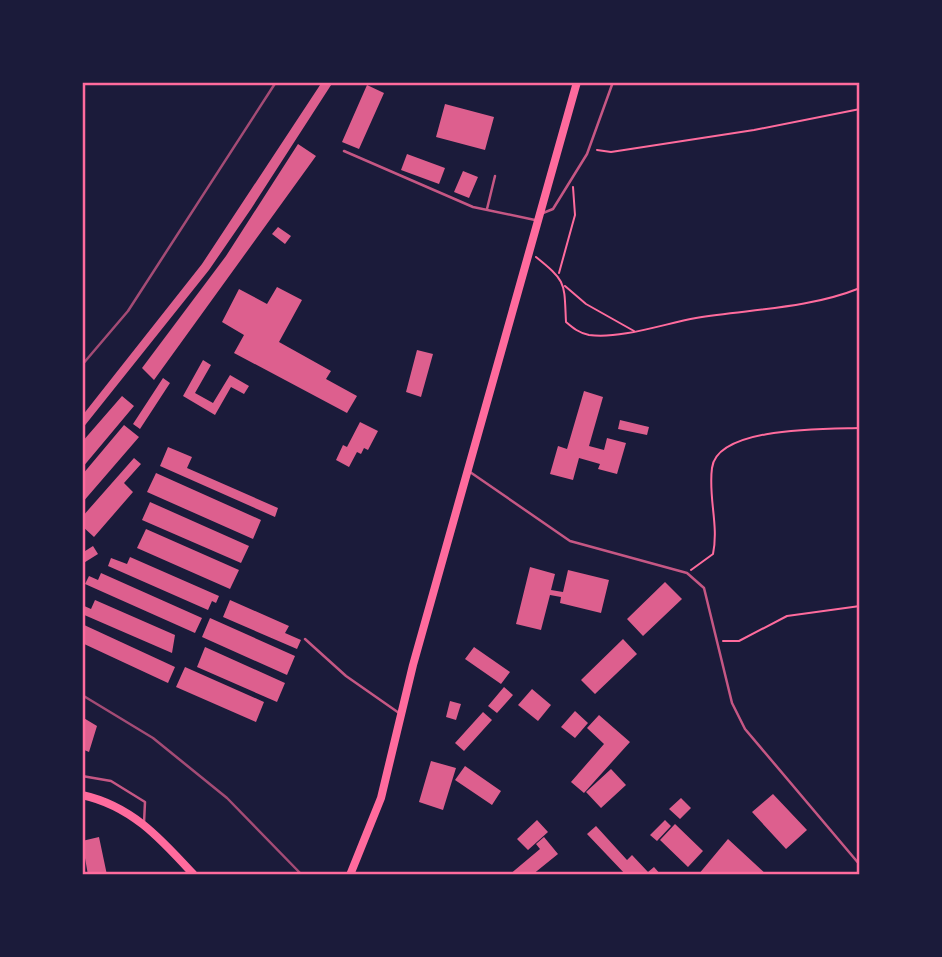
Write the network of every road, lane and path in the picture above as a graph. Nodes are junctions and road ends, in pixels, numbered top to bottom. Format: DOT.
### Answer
graph roads {
  1 [pos="577,82"];
  2 [pos="613,82"];
  3 [pos="860,108"];
  4 [pos="589,149"];
  5 [pos="344,151"];
  6 [pos="495,176"];
  7 [pos="572,179"];
  8 [pos="487,209"];
  9 [pos="539,217"];
  10 [pos="530,252"];
  11 [pos="558,275"];
  12 [pos="565,285"];
  13 [pos="860,288"];
  14 [pos="634,331"];
  15 [pos="860,428"];
  16 [pos="468,470"];
  17 [pos="687,573"];
  18 [pos="860,606"];
  19 [pos="305,639"];
  20 [pos="719,642"];
  21 [pos="402,715"];
  22 [pos="82,776"];
  23 [pos="82,795"];
  24 [pos="144,823"];
  25 [pos="860,865"];
  26 [pos="194,875"];
  27 [pos="350,875"];
  1 -- 9 [label="main road"];
  2 -- 4 [label="lane"];
  3 -- 4 [label="path"];
  4 -- 7 [label="lane"];
  5 -- 8 [label="lane"];
  6 -- 8 [label="lane"];
  7 -- 9 [label="lane"];
  7 -- 11 [label="path"];
  8 -- 9 [label="lane"];
  9 -- 10 [label="main road"];
  10 -- 11 [label="path"];
  10 -- 16 [label="main road"];
  11 -- 12 [label="path"];
  12 -- 14 [label="path"];
  12 -- 14 [label="path"];
  13 -- 14 [label="path"];
  15 -- 17 [label="path"];
  16 -- 17 [label="lane"];
  16 -- 21 [label="main road"];
  17 -- 20 [label="lane"];
  18 -- 20 [label="path"];
  19 -- 21 [label="lane"];
  20 -- 25 [label="lane"];
  21 -- 27 [label="main road"];
  22 -- 24 [label="lane"];
  23 -- 24 [label="main road"];
  24 -- 26 [label="main road"];
}
